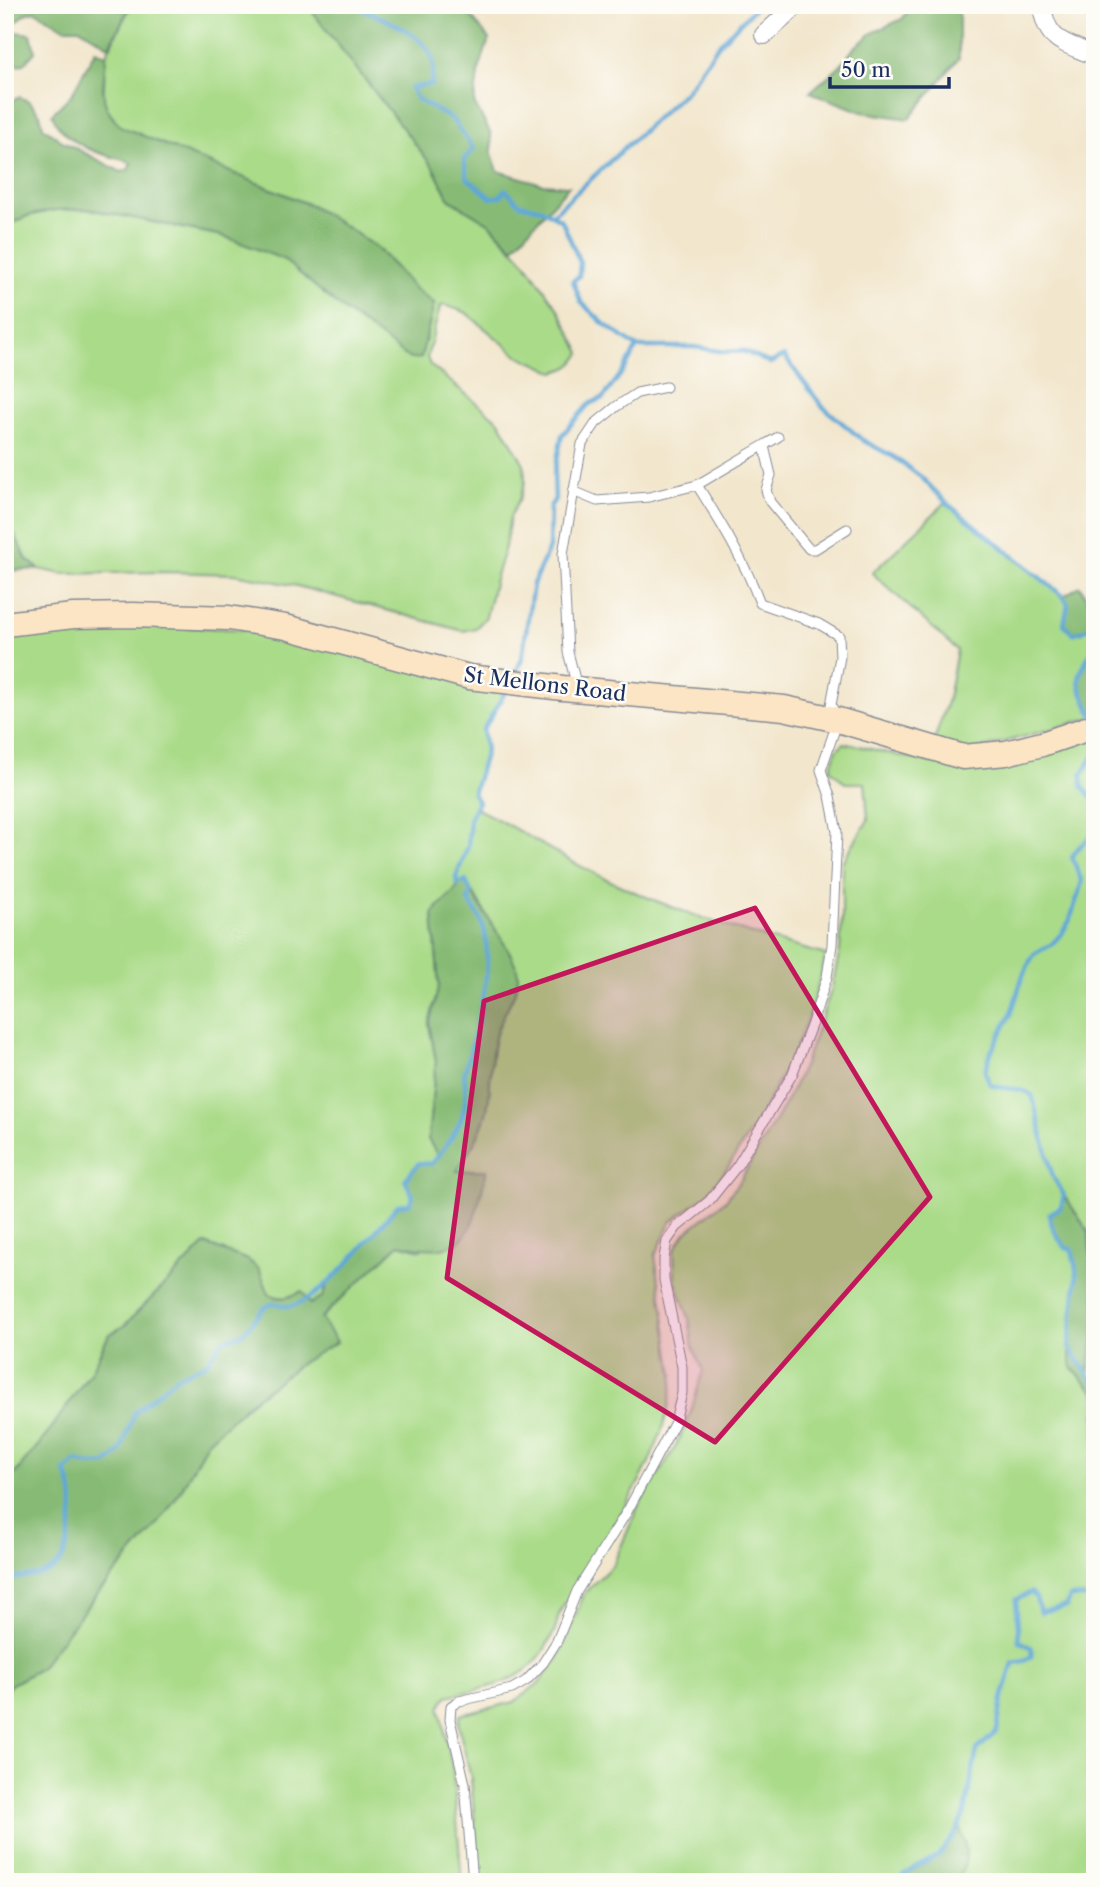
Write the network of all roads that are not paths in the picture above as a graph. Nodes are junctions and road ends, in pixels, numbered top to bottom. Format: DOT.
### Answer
graph roads {
  1 [pos="797,5"];
  2 [pos="1042,5"];
  3 [pos="764,35"];
  4 [pos="1095,56"];
  5 [pos="666,387"];
  6 [pos="778,437"];
  7 [pos="764,446"];
  8 [pos="697,485"];
  9 [pos="573,491"];
  10 [pos="847,529"];
  11 [pos="5,624"];
  12 [pos="578,690"];
  13 [pos="838,720"];
  14 [pos="1088,728"];
  15 [pos="473,1882"];
  1 -- 3 [label="street"];
  2 -- 4 [label="street"];
  5 -- 9 [label="lane"];
  6 -- 7 [label="lane"];
  7 -- 8 [label="lane"];
  7 -- 10 [label="lane"];
  8 -- 9 [label="lane"];
  8 -- 13 [label="lane"];
  9 -- 12 [label="lane"];
  11 -- 12 [label="main road, St Mellons Road"];
  12 -- 13 [label="main road, St Mellons Road"];
  13 -- 14 [label="main road, St Mellons Road"];
  13 -- 15 [label="lane"];
}
